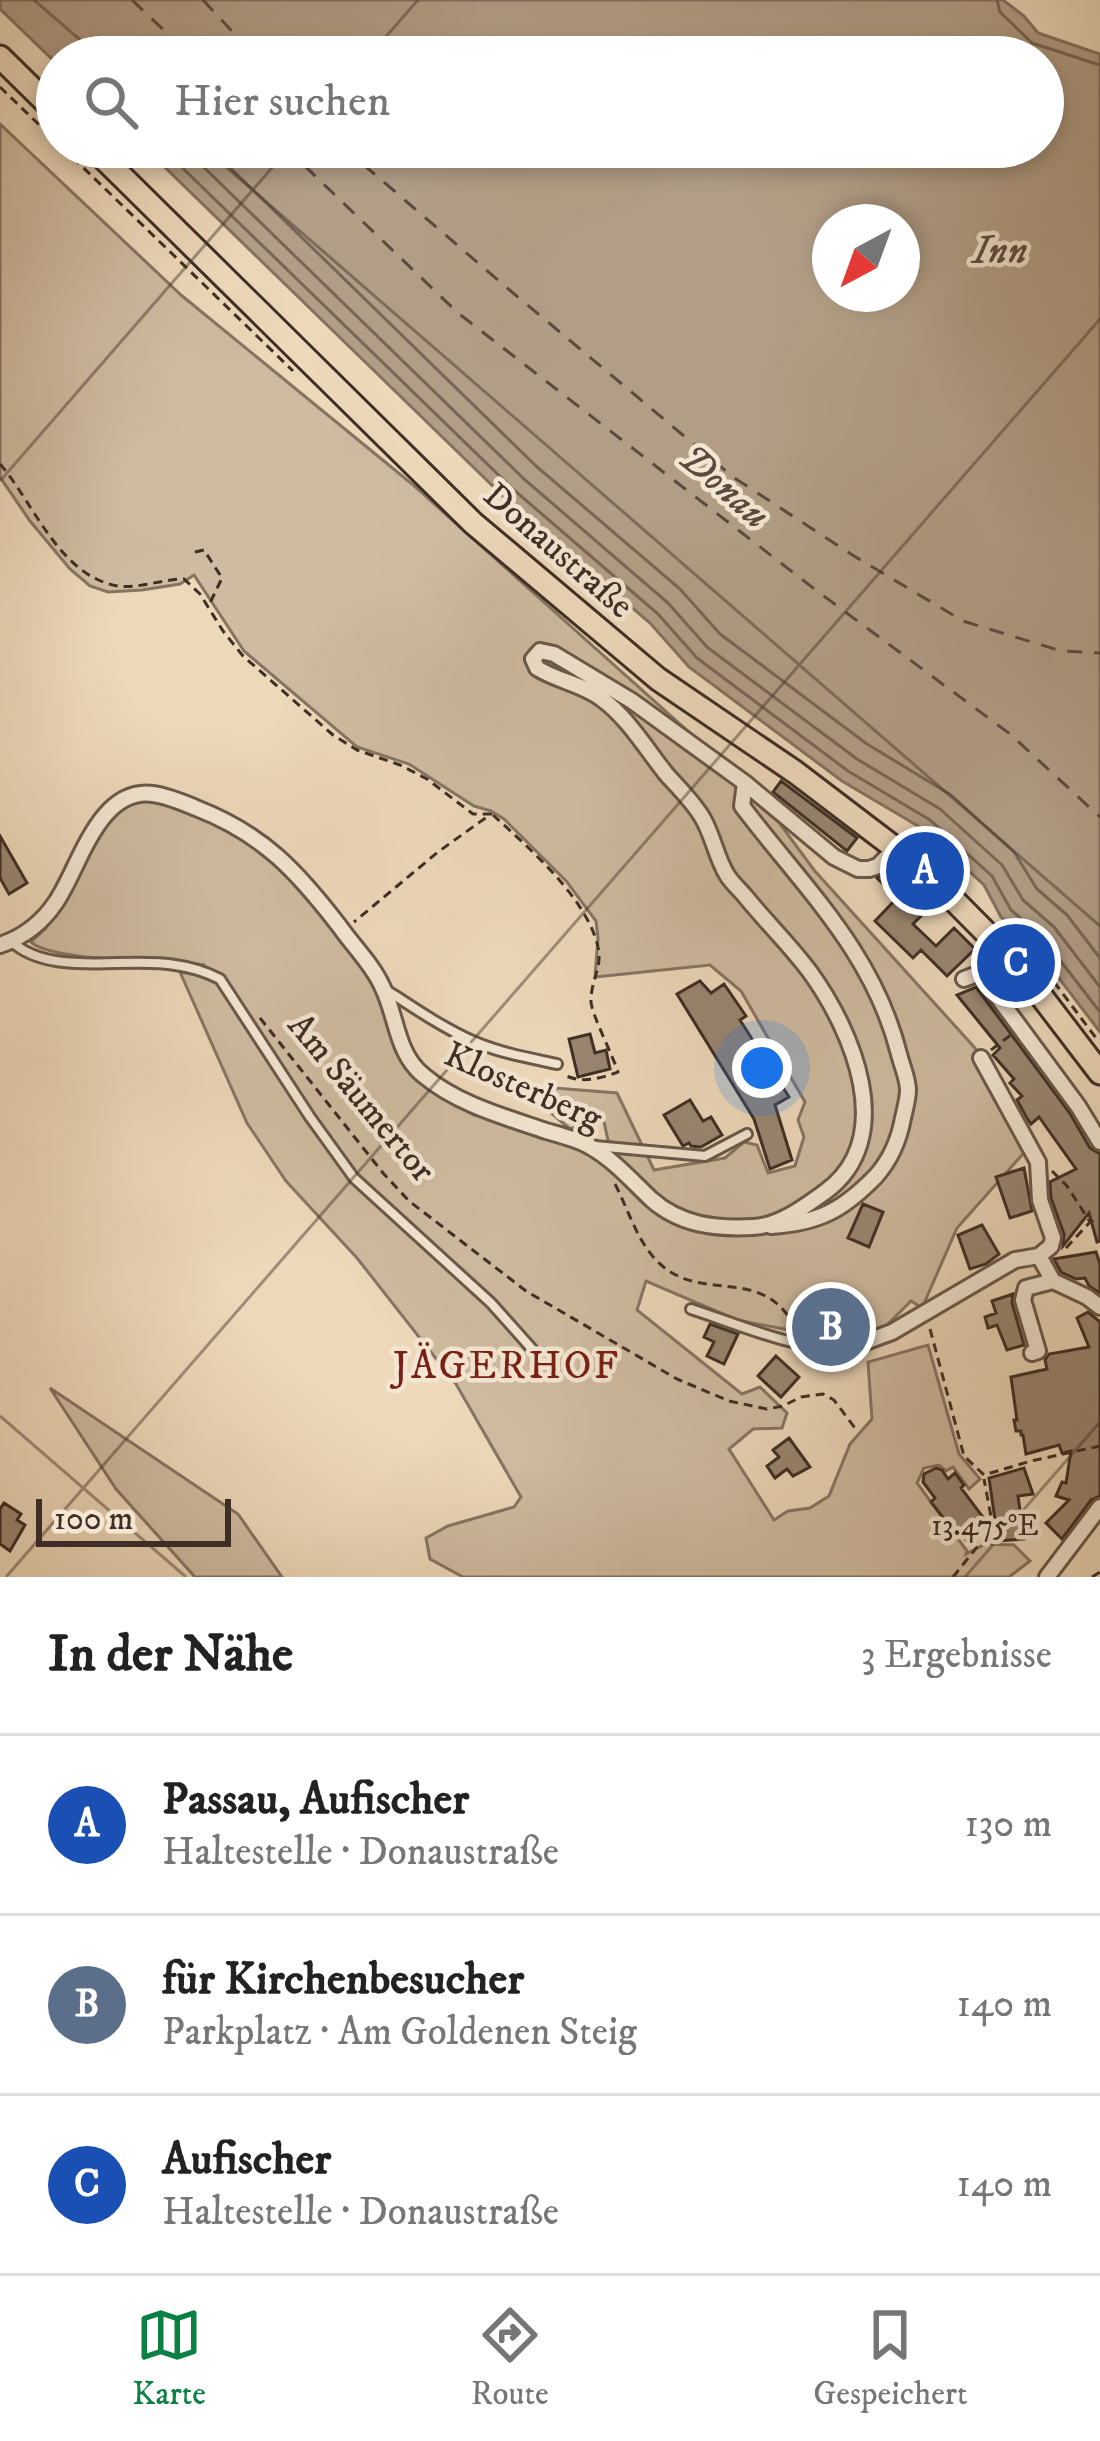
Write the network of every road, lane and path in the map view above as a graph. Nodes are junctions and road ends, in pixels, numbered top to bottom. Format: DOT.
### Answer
graph roads {
  1 [pos="0,57"];
  2 [pos="0,87"];
  3 [pos="36,92"];
  4 [pos="36,122"];
  5 [pos="113,168"];
  6 [pos="0,464"];
  7 [pos="195,552"];
  8 [pos="208,606"];
  9 [pos="745,783"];
  10 [pos="491,814"];
  11 [pos="895,848"];
  12 [pos="343,931"];
  13 [pos="6,943"];
  14 [pos="1049,977"];
  15 [pos="964,979"];
  16 [pos="384,988"];
  17 [pos="256,1014"];
  18 [pos="1100,1043"];
  19 [pos="981,1058"];
  20 [pos="557,1064"];
  21 [pos="1100,1073"];
  22 [pos="747,1134"];
  23 [pos="1100,1142"];
  24 [pos="594,1150"];
  25 [pos="1038,1162"];
  26 [pos="1100,1218"];
  27 [pos="1090,1222"];
  28 [pos="766,1227"];
  29 [pos="1063,1251"];
  30 [pos="1039,1256"];
  31 [pos="1053,1281"];
  32 [pos="1100,1307"];
  33 [pos="691,1310"];
  34 [pos="926,1313"];
  35 [pos="803,1344"];
  36 [pos="532,1349"];
  37 [pos="846,1349"];
  38 [pos="1032,1353"];
  39 [pos="855,1428"];
  40 [pos="1100,1446"];
  41 [pos="984,1475"];
  42 [pos="1100,1507"];
  43 [pos="1100,1572"];
  44 [pos="953,1577"];
  45 [pos="1047,1577"];
  46 [pos="1092,1577"];
  1 -- 3 [label="main road"];
  2 -- 4 [label="path"];
  5 -- 11 [label="main road, Donaustraße"];
  6 -- 8 [label="path"];
  7 -- 8 [label="path"];
  8 -- 10 [label="path"];
  9 -- 11 [label="street"];
  9 -- 28 [label="street, Klosterberg"];
  9 -- 28 [label="street"];
  10 -- 12 [label="path"];
  10 -- 20 [label="path"];
  11 -- 21 [label="main road, Donaustraße"];
  12 -- 13 [label="street, Klosterberg"];
  12 -- 16 [label="street, Klosterberg"];
  13 -- 36 [label="lane"];
  14 -- 18 [label="path"];
  15 -- 23 [label="street"];
  16 -- 20 [label="lane"];
  16 -- 24 [label="street, Klosterberg"];
  17 -- 39 [label="path, Am Säumertor"];
  19 -- 25 [label="street"];
  22 -- 24 [label="lane"];
  24 -- 28 [label="street, Klosterberg"];
  24 -- 35 [label="path"];
  25 -- 27 [label="path"];
  25 -- 30 [label="street"];
  26 -- 27 [label="path"];
  27 -- 29 [label="path"];
  30 -- 31 [label="street"];
  30 -- 34 [label="street"];
  31 -- 32 [label="street"];
  31 -- 38 [label="street"];
  33 -- 35 [label="lane"];
  34 -- 37 [label="street"];
  34 -- 41 [label="path"];
  35 -- 37 [label="lane"];
  40 -- 41 [label="path"];
  41 -- 44 [label="path"];
  42 -- 45 [label="street"];
  43 -- 46 [label="path"];
}
